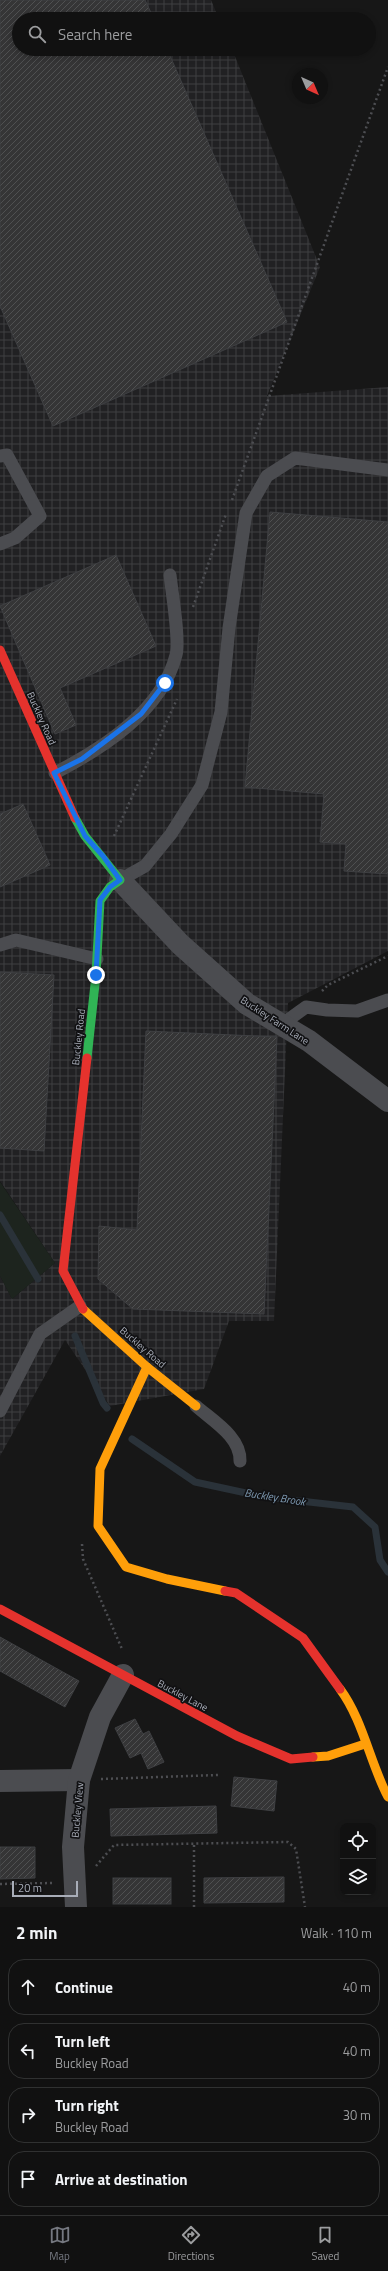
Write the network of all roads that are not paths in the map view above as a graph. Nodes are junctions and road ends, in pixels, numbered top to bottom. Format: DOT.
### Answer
graph roads {
  1 [pos="0,456"];
  2 [pos="388,470"];
  3 [pos="0,544"];
  4 [pos="170,575"];
  5 [pos="0,650"];
  6 [pos="54,773"];
  7 [pos="120,880"];
  8 [pos="0,945"];
  9 [pos="97,959"];
  10 [pos="388,1000"];
  11 [pos="282,1025"];
  12 [pos="388,1100"];
  13 [pos="80,1306"];
  14 [pos="147,1367"];
  15 [pos="196,1406"];
  16 [pos="0,1411"];
  17 [pos="240,1461"];
  18 [pos="0,1609"];
  19 [pos="123,1675"];
  20 [pos="365,1744"];
  21 [pos="79,1780"];
  22 [pos="0,1781"];
  23 [pos="386,1791"];
  24 [pos="76,1907"];
  1 -- 3 [label="lane"];
  2 -- 7 [label="lane"];
  4 -- 6 [label="lane"];
  5 -- 6 [label="street, Buckley Road"];
  6 -- 7 [label="street, Buckley Road"];
  7 -- 9 [label="street, Buckley Road"];
  7 -- 11 [label="street, Buckley Farm Lane"];
  8 -- 9 [label="lane"];
  9 -- 13 [label="street, Buckley Road"];
  10 -- 11 [label="lane"];
  11 -- 12 [label="street, Buckley Farm Lane"];
  13 -- 14 [label="street, Buckley Road"];
  13 -- 16 [label="lane"];
  14 -- 15 [label="street, Buckley Road"];
  14 -- 20 [label="street"];
  15 -- 17 [label="lane"];
  18 -- 19 [label="street, Buckley Lane"];
  19 -- 20 [label="street, Buckley Lane"];
  19 -- 21 [label="street, Buckley View"];
  20 -- 23 [label="street"];
  21 -- 22 [label="street"];
  21 -- 24 [label="street, Buckley View"];
}
